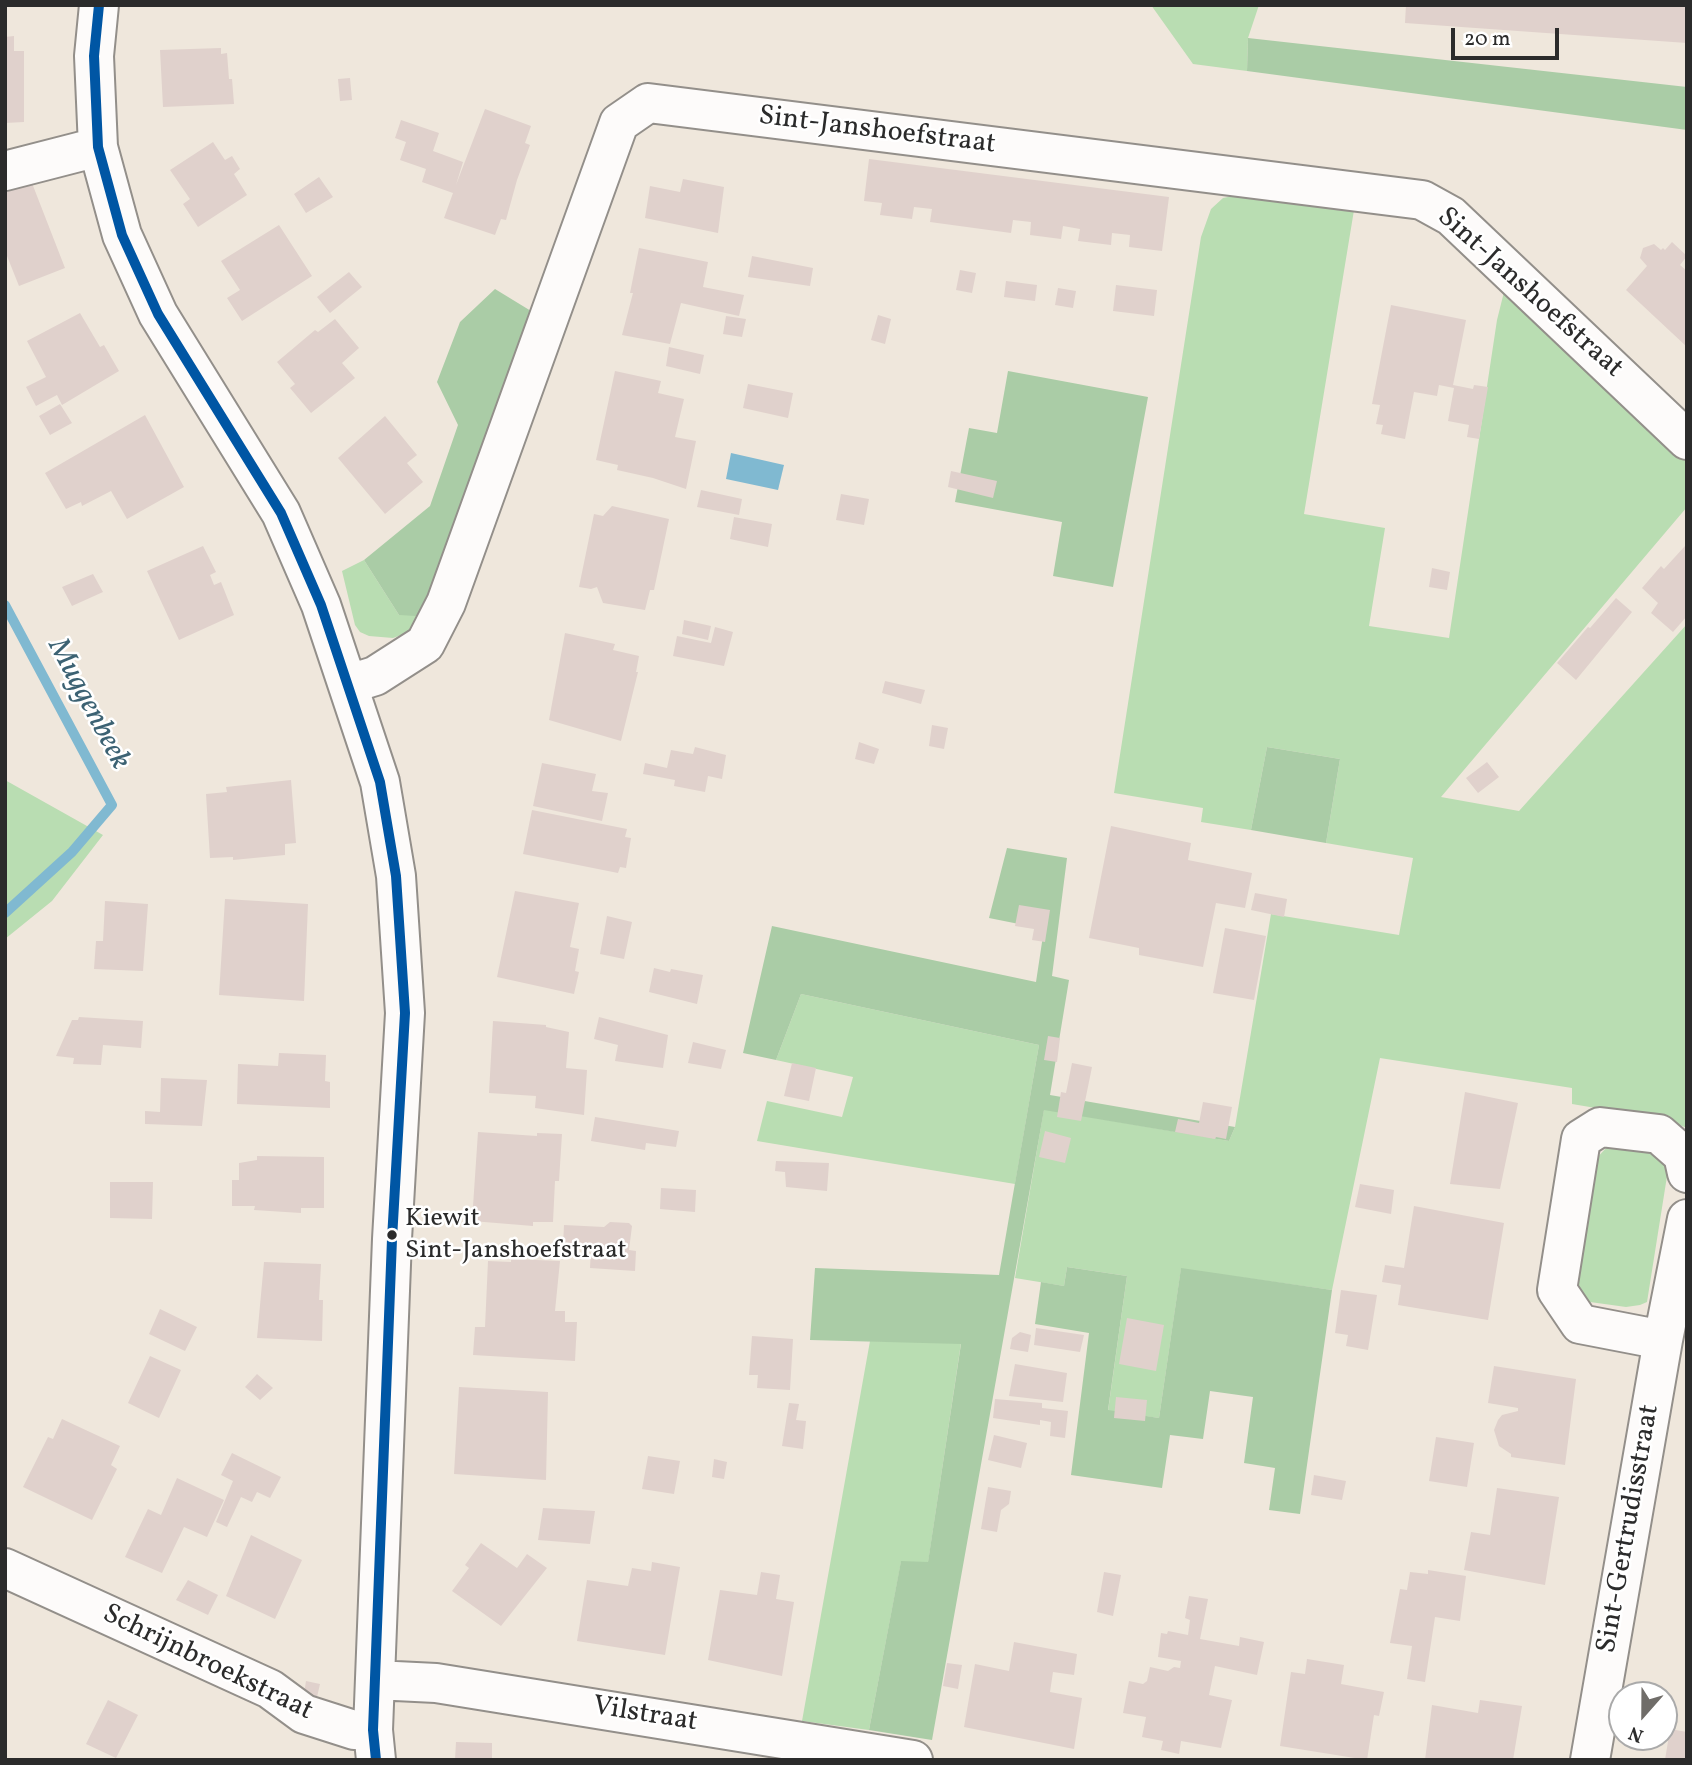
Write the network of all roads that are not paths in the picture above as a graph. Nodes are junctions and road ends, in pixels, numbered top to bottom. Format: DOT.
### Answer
graph roads {
  1 [pos="99,5"];
  2 [pos="97,148"];
  3 [pos="5,170"];
  4 [pos="1687,440"];
  5 [pos="349,684"];
  6 [pos="1687,1173"];
  7 [pos="1687,1219"];
  8 [pos="1681,1281"];
  9 [pos="1663,1339"];
  10 [pos="5,1567"];
  11 [pos="375,1679"];
  12 [pos="375,1745"];
  13 [pos="913,1760"];
  14 [pos="1590,1760"];
  1 -- 2 [label="street"];
  2 -- 3 [label="street"];
  2 -- 5 [label="street"];
  4 -- 5 [label="street, Sint-Janshoefstraat"];
  5 -- 11 [label="street"];
  6 -- 9 [label="street"];
  7 -- 8 [label="street, Sint-Gertrudisstraat"];
  8 -- 9 [label="street, Sint-Gertrudisstraat"];
  9 -- 14 [label="street, Sint-Gertrudisstraat"];
  10 -- 12 [label="street, Schrijnbroekstraat"];
  11 -- 12 [label="street"];
  11 -- 13 [label="street, Vilstraat"];
}
